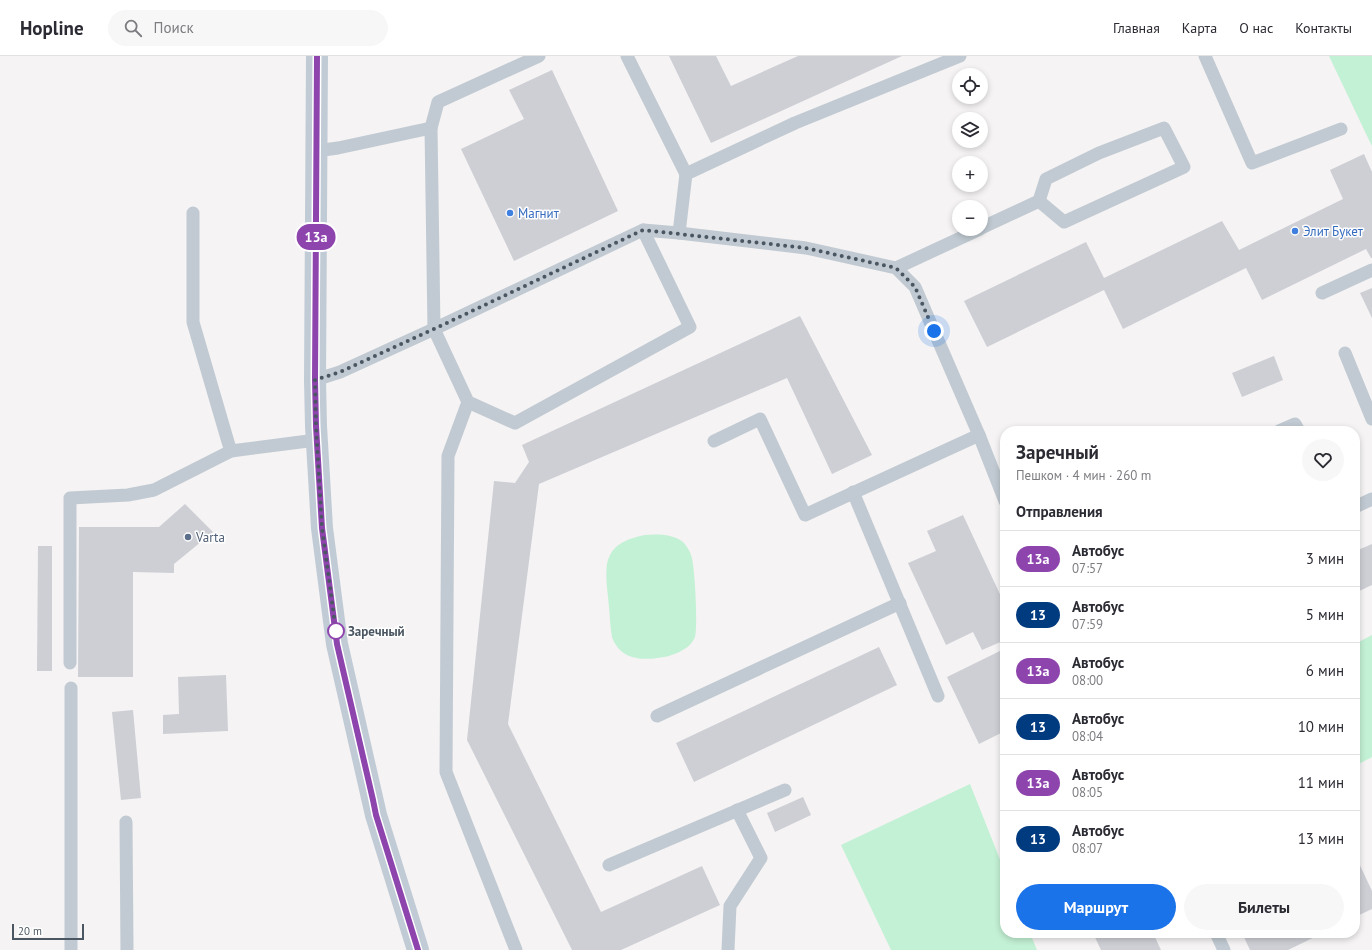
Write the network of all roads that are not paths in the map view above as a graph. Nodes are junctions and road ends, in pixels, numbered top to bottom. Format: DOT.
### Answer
graph roads {
  1 [pos="317,56"];
  2 [pos="539,56"];
  3 [pos="627,56"];
  4 [pos="960,56"];
  5 [pos="1205,56"];
  6 [pos="430,128"];
  7 [pos="1341,129"];
  8 [pos="316,151"];
  9 [pos="686,174"];
  10 [pos="1039,201"];
  11 [pos="193,213"];
  12 [pos="988,225"];
  13 [pos="643,230"];
  14 [pos="679,233"];
  15 [pos="965,236"];
  16 [pos="896,268"];
  17 [pos="1372,270"];
  18 [pos="1322,293"];
  19 [pos="434,329"];
  20 [pos="1345,353"];
  21 [pos="315,380"];
  22 [pos="468,402"];
  23 [pos="1372,419"];
  24 [pos="979,435"];
  25 [pos="316,440"];
  26 [pos="714,440"];
  27 [pos="231,451"];
  28 [pos="1000,488"];
  29 [pos="853,492"];
  30 [pos="1372,499"];
  31 [pos="1360,505"];
  32 [pos="900,603"];
  33 [pos="70,662"];
  34 [pos="71,688"];
  35 [pos="938,696"];
  36 [pos="657,716"];
  37 [pos="785,790"];
  38 [pos="737,810"];
  39 [pos="126,822"];
  40 [pos="609,865"];
  41 [pos="1218,938"];
  42 [pos="72,950"];
  43 [pos="127,950"];
  44 [pos="418,950"];
  45 [pos="516,950"];
  46 [pos="728,950"];
  47 [pos="1224,950"];
  1 -- 8 [label="main road"];
  2 -- 6 [label="lane"];
  3 -- 9 [label="lane"];
  4 -- 9 [label="lane"];
  5 -- 7 [label="lane"];
  6 -- 8 [label="lane"];
  6 -- 19 [label="lane"];
  8 -- 21 [label="main road"];
  9 -- 14 [label="lane"];
  10 -- 10 [label="lane"];
  10 -- 12 [label="lane"];
  11 -- 27 [label="lane"];
  13 -- 14 [label="lane"];
  13 -- 19 [label="lane"];
  13 -- 22 [label="lane"];
  14 -- 16 [label="lane"];
  15 -- 16 [label="lane"];
  16 -- 24 [label="lane"];
  17 -- 18 [label="lane"];
  19 -- 21 [label="lane"];
  19 -- 22 [label="lane"];
  20 -- 23 [label="lane"];
  21 -- 25 [label="main road"];
  22 -- 45 [label="lane"];
  24 -- 28 [label="lane"];
  24 -- 29 [label="lane"];
  25 -- 27 [label="lane"];
  25 -- 44 [label="main road"];
  26 -- 29 [label="lane"];
  27 -- 33 [label="lane"];
  29 -- 32 [label="lane"];
  30 -- 31 [label="lane"];
  32 -- 35 [label="lane"];
  32 -- 36 [label="lane"];
  34 -- 42 [label="lane"];
  37 -- 38 [label="lane"];
  38 -- 40 [label="lane"];
  38 -- 46 [label="lane"];
  39 -- 43 [label="lane"];
  41 -- 47 [label="lane"];
}
